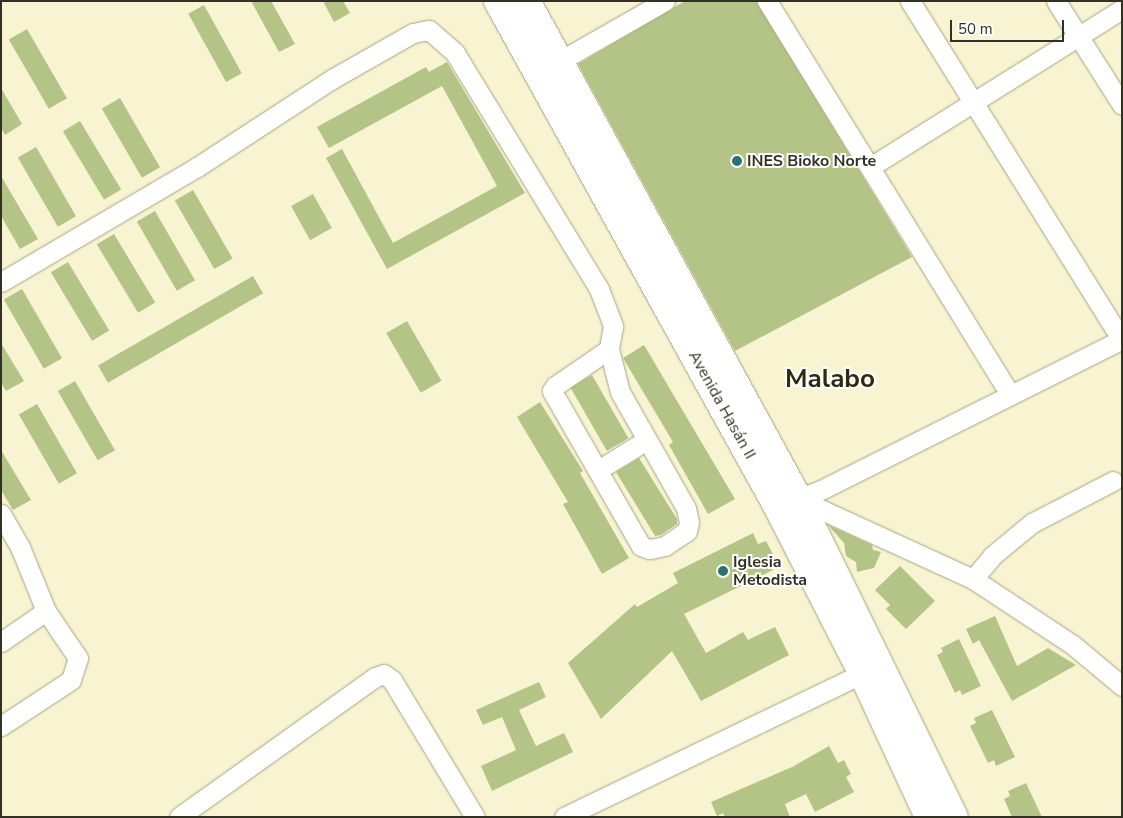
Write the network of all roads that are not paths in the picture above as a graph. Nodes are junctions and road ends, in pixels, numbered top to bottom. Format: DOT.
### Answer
graph roads {
  1 [pos="498,1"];
  2 [pos="526,1"];
  3 [pos="665,1"];
  4 [pos="767,1"];
  5 [pos="910,1"];
  6 [pos="1056,1"];
  7 [pos="1122,9"];
  8 [pos="1077,37"];
  9 [pos="558,62"];
  10 [pos="972,103"];
  11 [pos="1122,105"];
  12 [pos="870,167"];
  13 [pos="1,282"];
  14 [pos="1122,339"];
  15 [pos="610,349"];
  16 [pos="1010,394"];
  17 [pos="646,441"];
  18 [pos="598,470"];
  19 [pos="1114,482"];
  20 [pos="788,503"];
  21 [pos="1,514"];
  22 [pos="973,579"];
  23 [pos="46,611"];
  24 [pos="1,642"];
  25 [pos="872,669"];
  26 [pos="1122,686"];
  27 [pos="1,726"];
  28 [pos="179,817"];
  29 [pos="475,817"];
  30 [pos="564,817"];
  31 [pos="929,817"];
  32 [pos="954,817"];
  1 -- 20 [label="main road, Avenida Hasán II"];
  2 -- 9 [label="main road, Avenida Hasán II"];
  3 -- 9 [label="street"];
  4 -- 12 [label="street"];
  5 -- 10 [label="street"];
  6 -- 8 [label="street"];
  7 -- 8 [label="street"];
  8 -- 10 [label="street"];
  8 -- 11 [label="street"];
  9 -- 20 [label="main road, Avenida Hasán II"];
  10 -- 12 [label="street"];
  10 -- 14 [label="street"];
  12 -- 16 [label="street"];
  13 -- 15 [label="street"];
  14 -- 16 [label="street"];
  15 -- 17 [label="street"];
  15 -- 18 [label="street"];
  16 -- 20 [label="street"];
  17 -- 18 [label="street"];
  17 -- 18 [label="street"];
  19 -- 22 [label="street"];
  20 -- 22 [label="street"];
  20 -- 25 [label="main road, Avenida Hasán II"];
  21 -- 23 [label="street"];
  22 -- 26 [label="street"];
  23 -- 24 [label="street"];
  23 -- 27 [label="street"];
  25 -- 30 [label="street"];
  25 -- 31 [label="main road, Avenida Hasán II"];
  25 -- 32 [label="main road, Avenida Hasán II"];
  28 -- 29 [label="street"];
}
